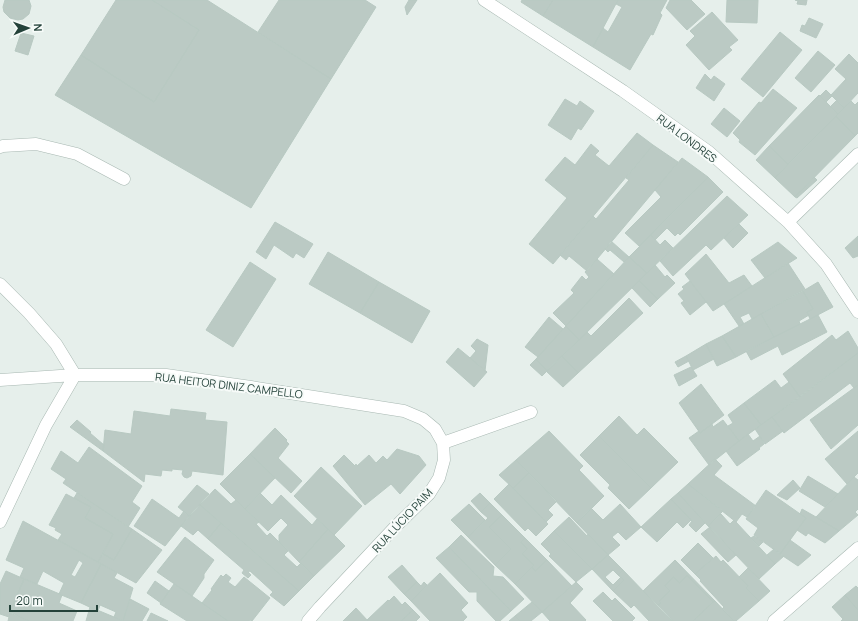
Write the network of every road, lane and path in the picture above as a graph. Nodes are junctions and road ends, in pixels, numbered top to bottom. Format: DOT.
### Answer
graph roads {
  1 [pos="484,0"];
  2 [pos="0,147"];
  3 [pos="858,154"];
  4 [pos="124,179"];
  5 [pos="788,222"];
  6 [pos="0,284"];
  7 [pos="858,312"];
  8 [pos="75,374"];
  9 [pos="0,380"];
  10 [pos="531,412"];
  11 [pos="443,443"];
  12 [pos="0,522"];
  13 [pos="858,548"];
  14 [pos="308,621"];
  15 [pos="774,621"];
  1 -- 5 [label="street, RUA LONDRES"];
  2 -- 4 [label="street"];
  3 -- 5 [label="street"];
  5 -- 7 [label="street, RUA LONDRES"];
  6 -- 8 [label="street"];
  8 -- 9 [label="street, RUA HEITOR DINIZ CAMPELLO"];
  8 -- 11 [label="street, RUA HEITOR DINIZ CAMPELLO"];
  8 -- 12 [label="street"];
  10 -- 11 [label="street"];
  11 -- 14 [label="street, RUA LÚCIO PAIM"];
  13 -- 15 [label="street"];
}
